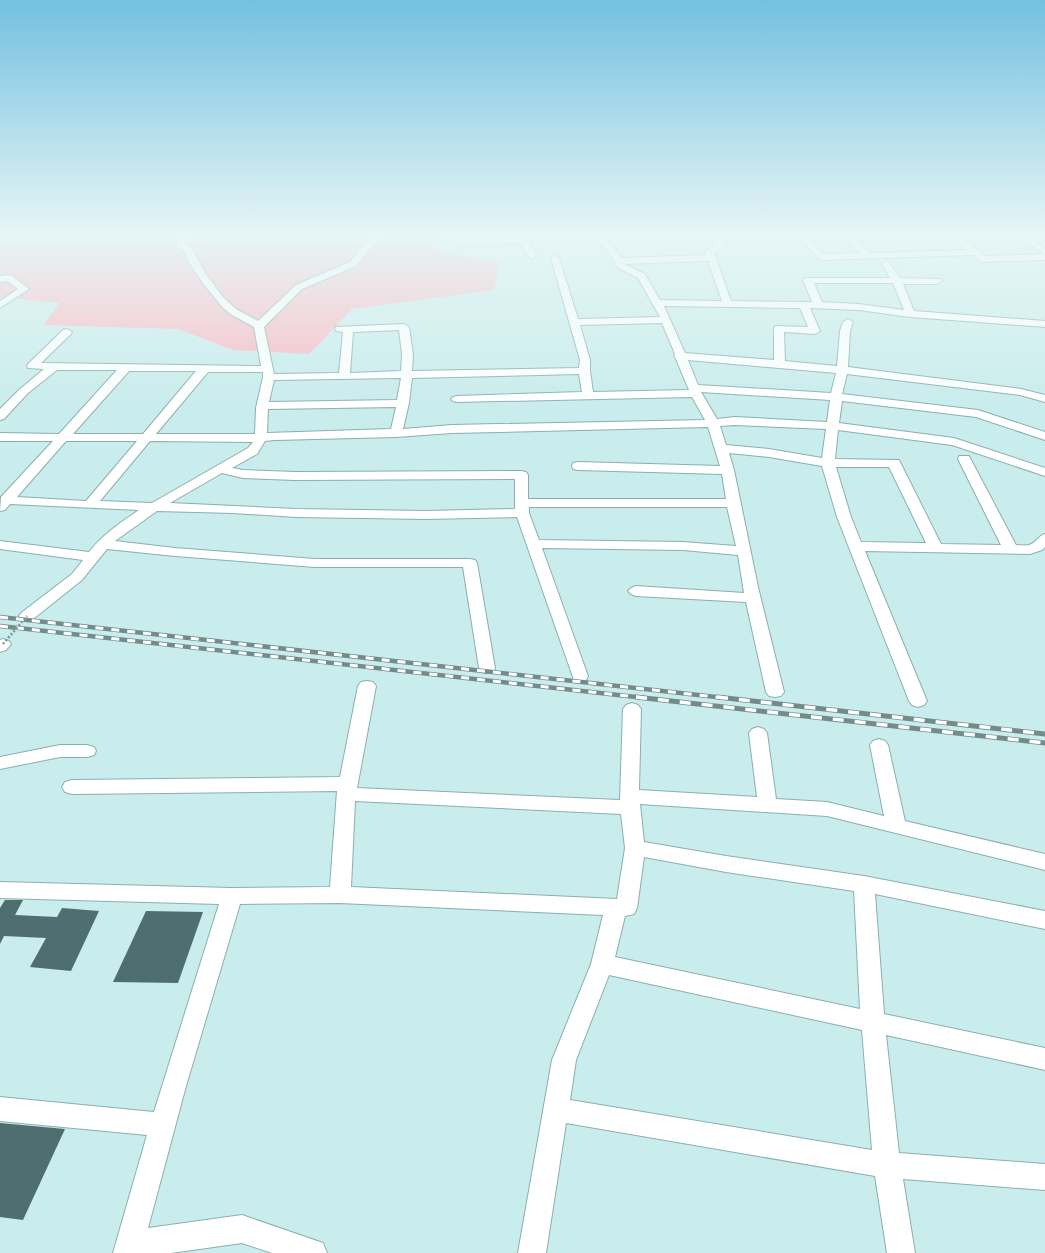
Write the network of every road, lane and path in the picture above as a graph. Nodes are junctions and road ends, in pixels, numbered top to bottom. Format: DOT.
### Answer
graph roads {
  1 [pos="16,294"];
  2 [pos="216,294"];
  3 [pos="291,294"];
  4 [pos="566,294"];
  5 [pos="653,294"];
  6 [pos="724,294"];
  7 [pos="814,294"];
  8 [pos="902,294"];
  9 [pos="658,303"];
  10 [pos="0,305"];
  11 [pos="728,305"];
  12 [pos="804,305"];
  13 [pos="818,305"];
  14 [pos="910,314"];
  15 [pos="665,320"];
  16 [pos="574,322"];
  17 [pos="848,322"];
  18 [pos="1045,324"];
  19 [pos="259,326"];
  20 [pos="67,332"];
  21 [pos="680,356"];
  22 [pos="780,363"];
  23 [pos="55,366"];
  24 [pos="126,367"];
  25 [pos="205,368"];
  26 [pos="842,370"];
  27 [pos="584,371"];
  28 [pos="268,373"];
  29 [pos="406,374"];
  30 [pos="344,376"];
  31 [pos="695,390"];
  32 [pos="588,395"];
  33 [pos="836,397"];
  34 [pos="457,399"];
  35 [pos="1045,399"];
  36 [pos="403,403"];
  37 [pos="263,406"];
  38 [pos="0,416"];
  39 [pos="712,423"];
  40 [pos="834,426"];
  41 [pos="396,433"];
  42 [pos="1045,436"];
  43 [pos="0,437"];
  44 [pos="62,437"];
  45 [pos="146,438"];
  46 [pos="261,438"];
  47 [pos="720,448"];
  48 [pos="964,459"];
  49 [pos="828,463"];
  50 [pos="578,466"];
  51 [pos="220,469"];
  52 [pos="728,470"];
  53 [pos="1045,472"];
  54 [pos="3,503"];
  55 [pos="733,503"];
  56 [pos="90,505"];
  57 [pos="155,506"];
  58 [pos="522,508"];
  59 [pos="1045,538"];
  60 [pos="103,544"];
  61 [pos="534,544"];
  62 [pos="0,545"];
  63 [pos="855,546"];
  64 [pos="936,548"];
  65 [pos="1012,550"];
  66 [pos="744,551"];
  67 [pos="93,557"];
  68 [pos="636,591"];
  69 [pos="752,598"];
  70 [pos="27,616"];
  71 [pos="1,646"];
  72 [pos="487,668"];
  73 [pos="580,676"];
  74 [pos="367,686"];
  75 [pos="775,692"];
  76 [pos="918,701"];
  77 [pos="632,709"];
  78 [pos="758,733"];
  79 [pos="879,745"];
  80 [pos="87,751"];
  81 [pos="0,763"];
  82 [pos="72,787"];
  83 [pos="347,789"];
  84 [pos="630,801"];
  85 [pos="767,804"];
  86 [pos="896,826"];
  87 [pos="635,848"];
  88 [pos="1045,862"];
  89 [pos="864,884"];
  90 [pos="0,890"];
  91 [pos="340,895"];
  92 [pos="232,896"];
  93 [pos="616,907"];
  94 [pos="1045,920"];
  95 [pos="602,964"];
  96 [pos="873,1022"];
  97 [pos="1045,1059"];
  98 [pos="0,1109"];
  99 [pos="556,1109"];
  100 [pos="163,1125"];
  101 [pos="887,1166"];
  102 [pos="1045,1177"];
  103 [pos="128,1249"];
  104 [pos="313,1253"];
  105 [pos="532,1253"];
  106 [pos="901,1253"];
  1 -- 10 [label="street"];
  2 -- 19 [label="street"];
  3 -- 19 [label="street"];
  4 -- 16 [label="street"];
  5 -- 9 [label="street"];
  6 -- 11 [label="street"];
  7 -- 13 [label="street"];
  8 -- 14 [label="street"];
  9 -- 11 [label="street"];
  9 -- 15 [label="street"];
  11 -- 12 [label="street"];
  12 -- 13 [label="street"];
  12 -- 22 [label="street"];
  13 -- 14 [label="street"];
  14 -- 18 [label="street"];
  15 -- 16 [label="street"];
  15 -- 21 [label="street"];
  16 -- 27 [label="street"];
  17 -- 26 [label="street"];
  19 -- 28 [label="street"];
  20 -- 23 [label="street"];
  21 -- 22 [label="street"];
  21 -- 31 [label="street"];
  22 -- 26 [label="street"];
  23 -- 24 [label="street"];
  23 -- 38 [label="street"];
  24 -- 25 [label="street"];
  24 -- 44 [label="street"];
  25 -- 28 [label="street"];
  25 -- 45 [label="street"];
  26 -- 33 [label="street"];
  26 -- 35 [label="street"];
  27 -- 29 [label="street"];
  27 -- 32 [label="street"];
  28 -- 30 [label="street"];
  28 -- 37 [label="street"];
  29 -- 30 [label="street"];
  29 -- 30 [label="street"];
  29 -- 36 [label="street"];
  31 -- 32 [label="street"];
  31 -- 33 [label="street"];
  31 -- 39 [label="street"];
  32 -- 34 [label="street"];
  33 -- 40 [label="street"];
  33 -- 42 [label="street"];
  36 -- 37 [label="street"];
  36 -- 41 [label="street"];
  37 -- 46 [label="street"];
  39 -- 40 [label="street"];
  39 -- 41 [label="street"];
  39 -- 47 [label="street"];
  40 -- 49 [label="street"];
  40 -- 53 [label="street"];
  41 -- 46 [label="street"];
  43 -- 44 [label="street"];
  44 -- 45 [label="street"];
  44 -- 54 [label="street"];
  45 -- 46 [label="street"];
  45 -- 56 [label="street"];
  46 -- 51 [label="street"];
  47 -- 49 [label="street"];
  47 -- 52 [label="street"];
  48 -- 65 [label="street"];
  49 -- 63 [label="street"];
  49 -- 64 [label="street"];
  50 -- 52 [label="street"];
  51 -- 57 [label="street"];
  51 -- 58 [label="street"];
  52 -- 55 [label="street"];
  54 -- 56 [label="street"];
  55 -- 58 [label="street"];
  55 -- 66 [label="street"];
  56 -- 57 [label="street"];
  57 -- 58 [label="street"];
  57 -- 60 [label="street"];
  58 -- 61 [label="street"];
  59 -- 65 [label="street"];
  60 -- 67 [label="street"];
  60 -- 72 [label="street"];
  61 -- 66 [label="street"];
  61 -- 73 [label="street"];
  62 -- 67 [label="street"];
  63 -- 64 [label="street"];
  63 -- 76 [label="street"];
  64 -- 65 [label="street"];
  66 -- 69 [label="street"];
  67 -- 70 [label="street"];
  68 -- 69 [label="street"];
  69 -- 75 [label="street"];
  70 -- 71 [label="path, bridge"];
  74 -- 83 [label="street"];
  77 -- 84 [label="street"];
  78 -- 85 [label="street"];
  79 -- 86 [label="street"];
  80 -- 81 [label="street"];
  82 -- 83 [label="street"];
  83 -- 84 [label="street"];
  83 -- 91 [label="street"];
  84 -- 85 [label="street"];
  84 -- 87 [label="street"];
  85 -- 86 [label="street"];
  86 -- 88 [label="street"];
  87 -- 89 [label="street"];
  87 -- 93 [label="street"];
  89 -- 94 [label="street"];
  89 -- 96 [label="street"];
  90 -- 92 [label="street"];
  91 -- 92 [label="street"];
  91 -- 93 [label="street"];
  92 -- 100 [label="street"];
  93 -- 95 [label="street"];
  95 -- 96 [label="street"];
  95 -- 99 [label="street"];
  96 -- 97 [label="street"];
  96 -- 101 [label="street"];
  98 -- 100 [label="street"];
  99 -- 101 [label="street"];
  99 -- 105 [label="street"];
  100 -- 103 [label="street"];
  101 -- 102 [label="street"];
  101 -- 106 [label="street"];
  103 -- 104 [label="street"];
}
